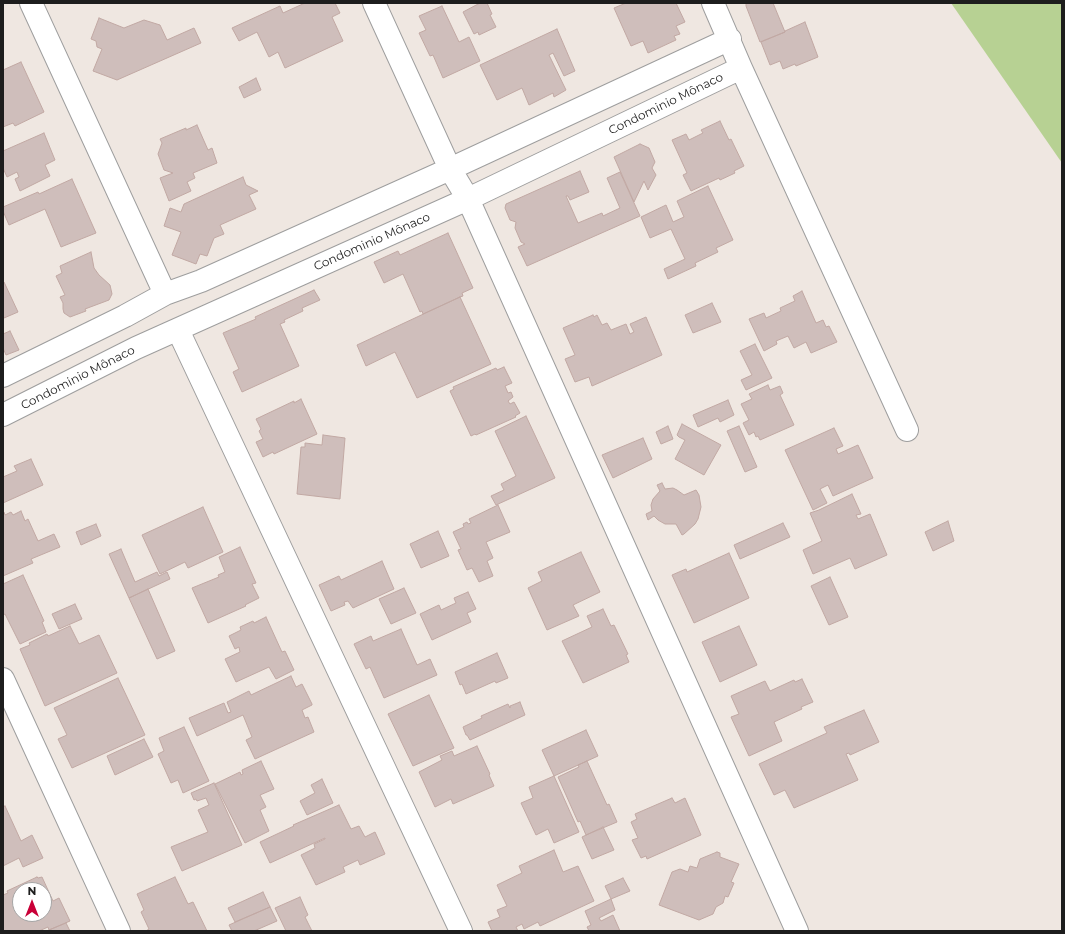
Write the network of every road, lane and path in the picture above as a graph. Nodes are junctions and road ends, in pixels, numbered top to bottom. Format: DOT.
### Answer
graph roads {
  1 [pos="31,3"];
  2 [pos="374,3"];
  3 [pos="714,3"];
  4 [pos="730,39"];
  5 [pos="741,68"];
  6 [pos="450,169"];
  7 [pos="468,199"];
  8 [pos="201,280"];
  9 [pos="165,294"];
  10 [pos="217,313"];
  11 [pos="125,316"];
  12 [pos="178,330"];
  13 [pos="136,348"];
  14 [pos="3,376"];
  15 [pos="3,415"];
  16 [pos="907,430"];
  17 [pos="3,679"];
  18 [pos="119,931"];
  19 [pos="461,931"];
  20 [pos="796,931"];
  1 -- 9 [label="street"];
  2 -- 6 [label="street"];
  3 -- 4 [label="street"];
  4 -- 5 [label="street"];
  4 -- 6 [label="street"];
  5 -- 7 [label="street, Condominio Mônaco"];
  5 -- 16 [label="street"];
  6 -- 7 [label="street"];
  6 -- 8 [label="street"];
  7 -- 10 [label="street, Condominio Mônaco"];
  7 -- 20 [label="street"];
  8 -- 9 [label="street"];
  8 -- 10 [label="street"];
  9 -- 11 [label="street"];
  10 -- 12 [label="street, Condominio Mônaco"];
  11 -- 13 [label="street"];
  11 -- 14 [label="street"];
  12 -- 13 [label="street, Condominio Mônaco"];
  12 -- 19 [label="street"];
  13 -- 15 [label="street, Condominio Mônaco"];
  17 -- 18 [label="street"];
}
